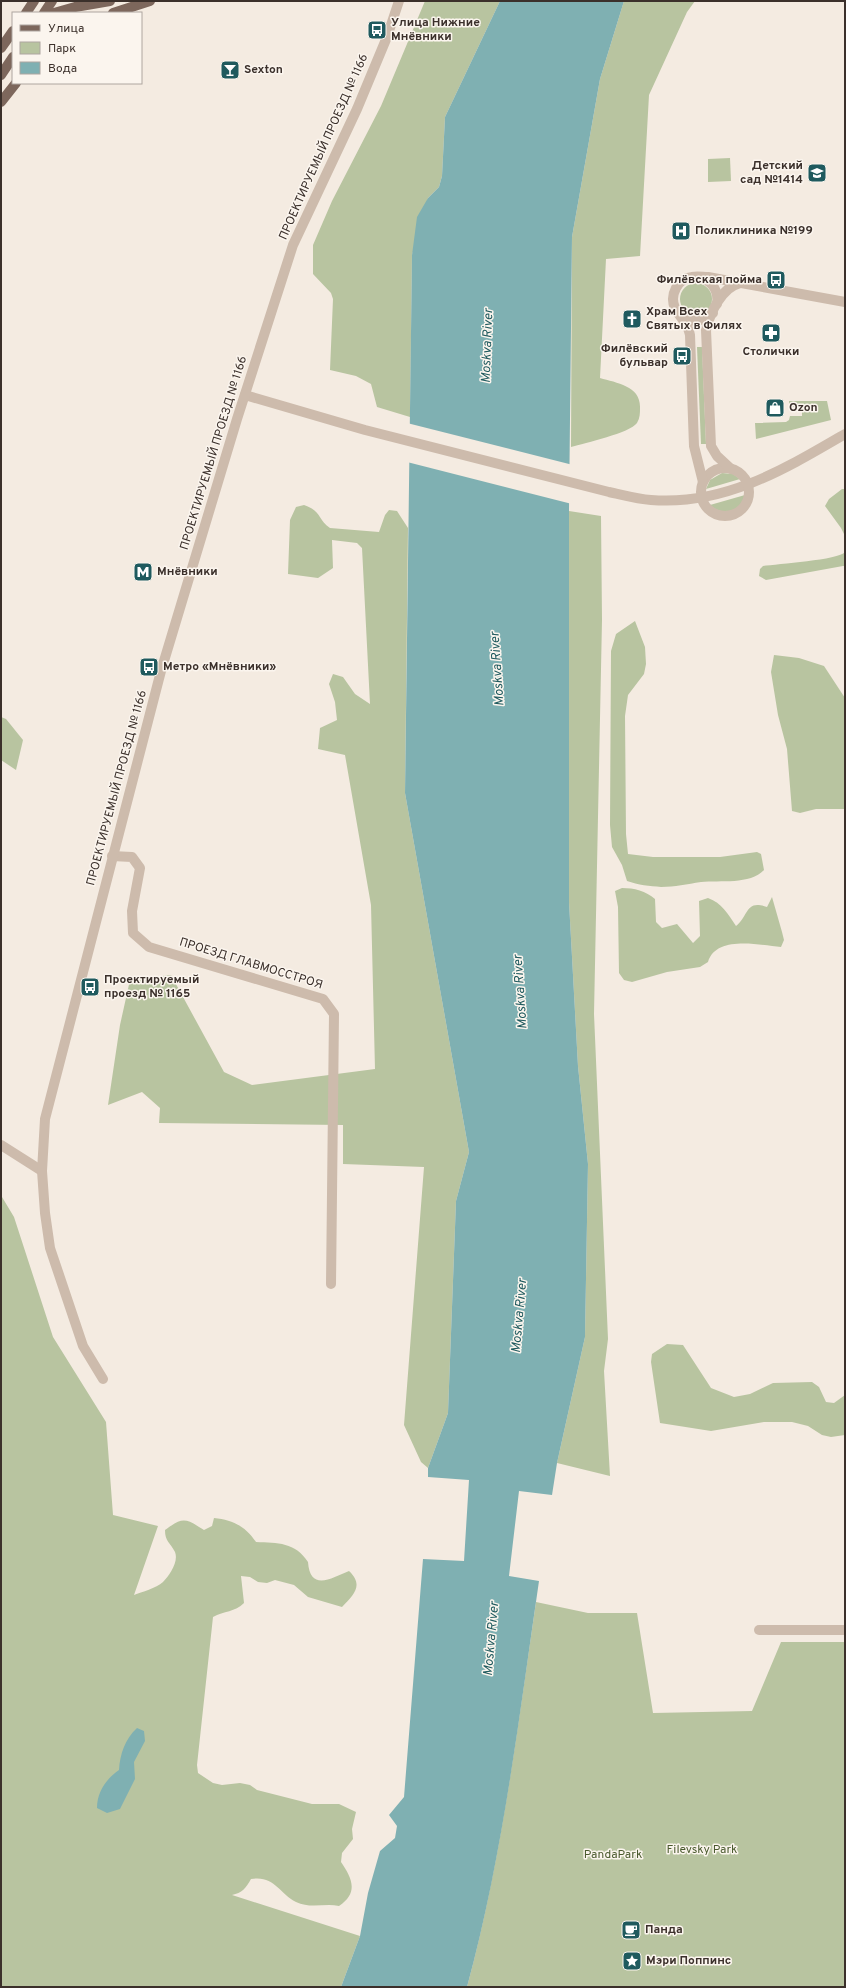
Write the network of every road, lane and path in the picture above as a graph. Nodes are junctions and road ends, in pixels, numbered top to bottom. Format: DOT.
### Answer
graph roads {
  1 [pos="34,1"];
  2 [pos="52,1"];
  3 [pos="110,1"];
  4 [pos="150,1"];
  5 [pos="399,1"];
  6 [pos="404,1"];
  7 [pos="27,12"];
  8 [pos="45,12"];
  9 [pos="59,12"];
  10 [pos="116,12"];
  11 [pos="12,32"];
  12 [pos="12,32"];
  13 [pos="387,37"];
  14 [pos="1,41"];
  15 [pos="1,48"];
  16 [pos="12,58"];
  17 [pos="1,75"];
  18 [pos="15,84"];
  19 [pos="1,102"];
  20 [pos="698,277"];
  21 [pos="742,283"];
  22 [pos="845,302"];
  23 [pos="714,310"];
  24 [pos="682,317"];
  25 [pos="245,395"];
  26 [pos="845,434"];
  27 [pos="731,469"];
  28 [pos="703,482"];
  29 [pos="748,485"];
  30 [pos="701,498"];
  31 [pos="112,856"];
  32 [pos="1,1145"];
  33 [pos="42,1170"];
  34 [pos="331,1284"];
  35 [pos="104,1379"];
  36 [pos="759,1630"];
  37 [pos="845,1630"];
  1 -- 7 [label="main road"];
  2 -- 8 [label="main road"];
  3 -- 9 [label="main road"];
  4 -- 10 [label="main road"];
  5 -- 13 [label="street, ПРОЕКТИРУЕМЫЙ ПРОЕЗД № 1166"];
  6 -- 13 [label="street, ПРОЕКТИРУЕМЫЙ ПРОЕЗД № 1166"];
  11 -- 14 [label="main road"];
  12 -- 15 [label="main road, bridge"];
  13 -- 25 [label="street, ПРОЕКТИРУЕМЫЙ ПРОЕЗД № 1166"];
  16 -- 17 [label="main road"];
  18 -- 19 [label="main road"];
  20 -- 21 [label="street"];
  20 -- 23 [label="street"];
  20 -- 24 [label="street"];
  21 -- 22 [label="street"];
  21 -- 23 [label="street"];
  23 -- 24 [label="street"];
  23 -- 27 [label="street"];
  24 -- 28 [label="street"];
  25 -- 30 [label="street"];
  25 -- 31 [label="street, ПРОЕКТИРУЕМЫЙ ПРОЕЗД № 1166"];
  26 -- 29 [label="street"];
  27 -- 28 [label="street"];
  27 -- 29 [label="street"];
  28 -- 30 [label="street"];
  29 -- 30 [label="street"];
  29 -- 30 [label="street"];
  31 -- 33 [label="street, ПРОЕКТИРУЕМЫЙ ПРОЕЗД № 1166"];
  31 -- 34 [label="street, ПРОЕЗД ГЛАВМОССТРОЯ"];
  32 -- 33 [label="street"];
  33 -- 35 [label="street"];
  36 -- 37 [label="street"];
}
